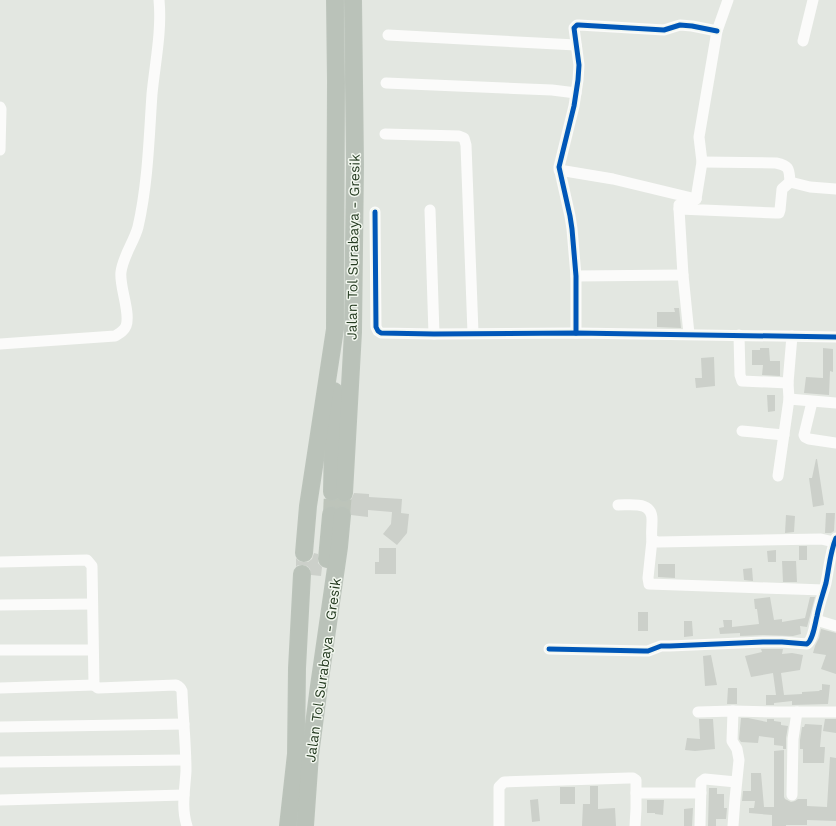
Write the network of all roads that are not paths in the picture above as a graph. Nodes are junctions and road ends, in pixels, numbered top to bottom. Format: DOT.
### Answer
graph roads {
  1 [pos="159,0"];
  2 [pos="335,0"];
  3 [pos="353,0"];
  4 [pos="728,0"];
  5 [pos="813,0"];
  6 [pos="717,31"];
  7 [pos="388,35"];
  8 [pos="803,41"];
  9 [pos="576,45"];
  10 [pos="386,83"];
  11 [pos="576,93"];
  12 [pos="0,107"];
  13 [pos="385,134"];
  14 [pos="0,150"];
  15 [pos="702,162"];
  16 [pos="559,170"];
  17 [pos="790,182"];
  18 [pos="836,189"];
  19 [pos="696,199"];
  20 [pos="679,209"];
  21 [pos="430,210"];
  22 [pos="375,212"];
  23 [pos="683,275"];
  24 [pos="576,276"];
  25 [pos="335,329"];
  26 [pos="473,333"];
  27 [pos="576,333"];
  28 [pos="434,334"];
  29 [pos="689,334"];
  30 [pos="739,335"];
  31 [pos="792,336"];
  32 [pos="836,337"];
  33 [pos="0,344"];
  34 [pos="788,383"];
  35 [pos="790,399"];
  36 [pos="812,402"];
  37 [pos="836,403"];
  38 [pos="742,431"];
  39 [pos="784,435"];
  40 [pos="836,443"];
  41 [pos="778,476"];
  42 [pos="618,505"];
  43 [pos="652,540"];
  44 [pos="835,540"];
  45 [pos="304,553"];
  46 [pos="833,560"];
  47 [pos="0,562"];
  48 [pos="302,574"];
  49 [pos="824,590"];
  50 [pos="92,604"];
  51 [pos="0,605"];
  52 [pos="816,620"];
  53 [pos="836,626"];
  54 [pos="549,649"];
  55 [pos="0,650"];
  56 [pos="93,650"];
  57 [pos="94,685"];
  58 [pos="0,688"];
  59 [pos="734,711"];
  60 [pos="698,712"];
  61 [pos="797,712"];
  62 [pos="836,712"];
  63 [pos="184,724"];
  64 [pos="0,727"];
  65 [pos="296,754"];
  66 [pos="185,760"];
  67 [pos="0,762"];
  68 [pos="736,782"];
  69 [pos="636,793"];
  70 [pos="701,793"];
  71 [pos="184,795"];
  72 [pos="792,795"];
  73 [pos="0,800"];
  74 [pos="187,826"];
  75 [pos="288,826"];
  76 [pos="305,826"];
  77 [pos="499,826"];
  78 [pos="635,826"];
  79 [pos="700,826"];
  80 [pos="733,826"];
  1 -- 33 [label="street"];
  2 -- 25 [label="highway, Jalan Tol Surabaya - Gresik"];
  3 -- 25 [label="highway, Jalan Tol Surabaya - Gresik"];
  4 -- 6 [label="street"];
  5 -- 8 [label="street"];
  6 -- 9 [label="street"];
  6 -- 15 [label="street"];
  7 -- 9 [label="street"];
  9 -- 11 [label="street"];
  10 -- 11 [label="street"];
  11 -- 16 [label="street"];
  12 -- 14 [label="street"];
  13 -- 26 [label="street"];
  15 -- 17 [label="street"];
  15 -- 19 [label="street"];
  16 -- 19 [label="street"];
  16 -- 24 [label="street"];
  17 -- 18 [label="street"];
  17 -- 20 [label="street"];
  19 -- 20 [label="street"];
  20 -- 23 [label="street"];
  21 -- 28 [label="street"];
  22 -- 28 [label="street"];
  23 -- 24 [label="street"];
  23 -- 29 [label="street"];
  24 -- 27 [label="street"];
  25 -- 45 [label="highway, Jalan Tol Surabaya - Gresik"];
  26 -- 27 [label="street"];
  26 -- 28 [label="street"];
  27 -- 29 [label="street"];
  29 -- 30 [label="street"];
  30 -- 31 [label="street"];
  30 -- 34 [label="street"];
  31 -- 32 [label="street"];
  31 -- 34 [label="street"];
  34 -- 35 [label="street"];
  35 -- 36 [label="street"];
  35 -- 39 [label="street"];
  36 -- 37 [label="street"];
  36 -- 40 [label="street"];
  38 -- 39 [label="street"];
  39 -- 41 [label="street"];
  42 -- 43 [label="street"];
  43 -- 44 [label="street"];
  43 -- 49 [label="street"];
  44 -- 46 [label="street"];
  46 -- 49 [label="street"];
  47 -- 50 [label="street"];
  48 -- 65 [label="highway, Jalan Tol Surabaya - Gresik"];
  49 -- 52 [label="street"];
  50 -- 51 [label="street"];
  50 -- 56 [label="street"];
  52 -- 53 [label="street"];
  52 -- 54 [label="street"];
  55 -- 56 [label="street"];
  56 -- 57 [label="street"];
  57 -- 58 [label="street"];
  57 -- 63 [label="street"];
  59 -- 60 [label="street"];
  59 -- 61 [label="street"];
  59 -- 68 [label="street"];
  61 -- 62 [label="street"];
  61 -- 72 [label="street"];
  63 -- 64 [label="street"];
  63 -- 66 [label="street"];
  65 -- 75 [label="highway, Jalan Tol Surabaya - Gresik"];
  65 -- 76 [label="highway, Jalan Tol Surabaya - Gresik"];
  66 -- 67 [label="street"];
  66 -- 71 [label="street"];
  68 -- 70 [label="street"];
  68 -- 80 [label="street"];
  69 -- 70 [label="street"];
  69 -- 77 [label="street"];
  69 -- 78 [label="street"];
  70 -- 79 [label="street"];
  71 -- 73 [label="street"];
  71 -- 74 [label="street"];
}
